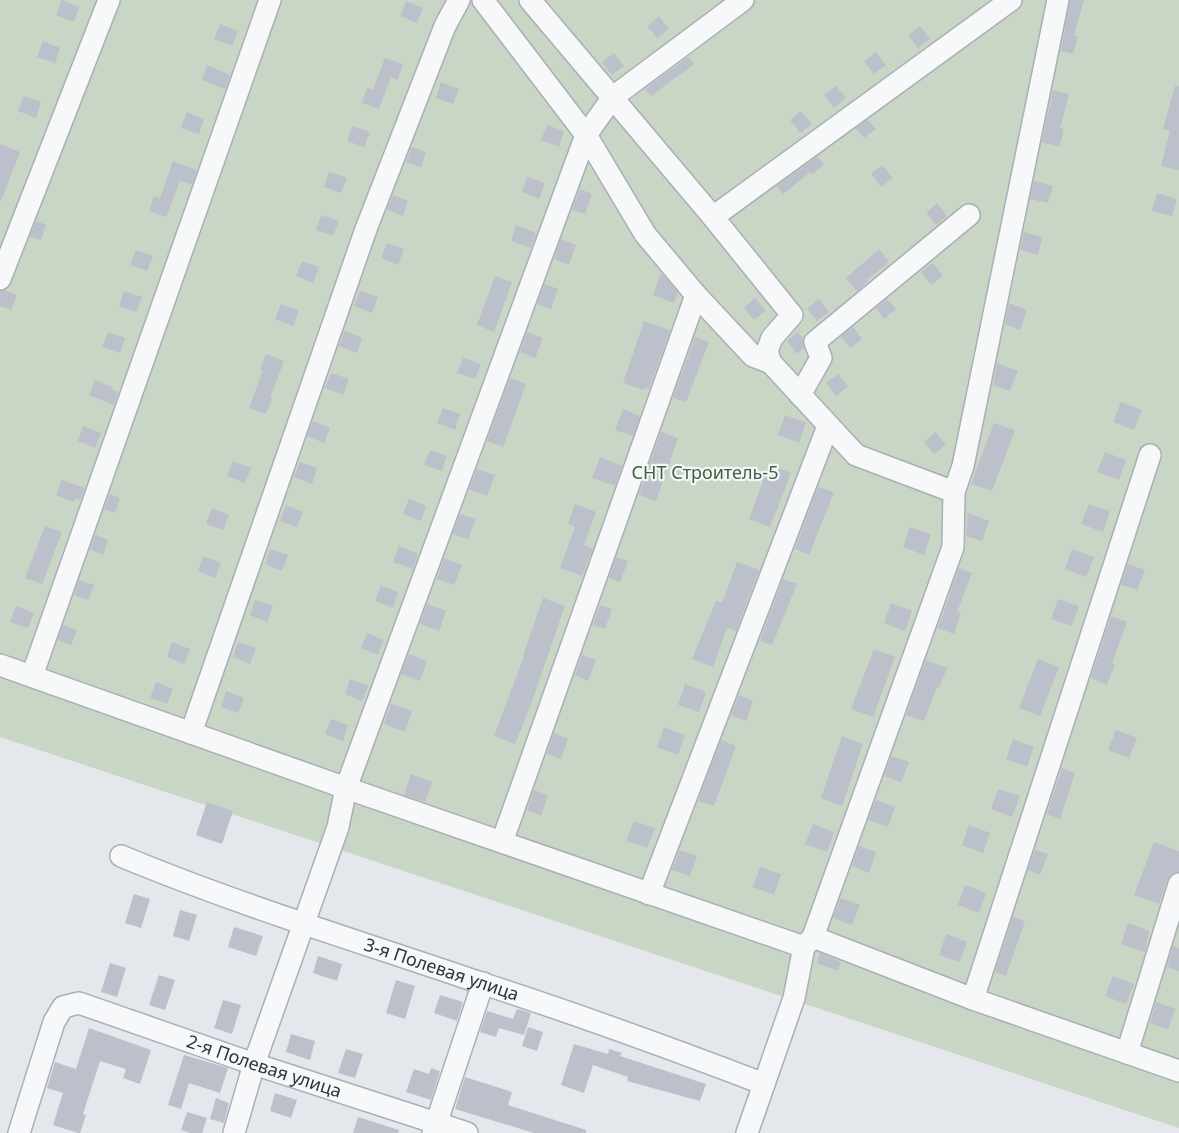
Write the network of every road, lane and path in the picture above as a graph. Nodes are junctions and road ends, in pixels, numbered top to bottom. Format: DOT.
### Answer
graph roads {
  1 [pos="109,0"];
  2 [pos="270,0"];
  3 [pos="459,0"];
  4 [pos="483,0"];
  5 [pos="530,0"];
  6 [pos="743,0"];
  7 [pos="1011,0"];
  8 [pos="1058,0"];
  9 [pos="613,97"];
  10 [pos="585,135"];
  11 [pos="969,215"];
  12 [pos="713,217"];
  13 [pos="0,279"];
  14 [pos="696,295"];
  15 [pos="771,363"];
  16 [pos="800,395"];
  17 [pos="828,426"];
  18 [pos="1150,455"];
  19 [pos="954,492"];
  20 [pos="0,665"];
  21 [pos="32,676"];
  22 [pos="191,732"];
  23 [pos="346,788"];
  24 [pos="502,842"];
  25 [pos="121,856"];
  26 [pos="1179,884"];
  27 [pos="650,894"];
  28 [pos="305,925"];
  29 [pos="808,942"];
  30 [pos="483,983"];
  31 [pos="973,999"];
  32 [pos="1127,1053"];
  33 [pos="254,1064"];
  34 [pos="1179,1071"];
  35 [pos="764,1084"];
  36 [pos="434,1128"];
  37 [pos="19,1133"];
  38 [pos="234,1133"];
  39 [pos="467,1133"];
  40 [pos="747,1133"];
  1 -- 13 [label="street"];
  2 -- 21 [label="street"];
  3 -- 22 [label="street"];
  4 -- 10 [label="street"];
  5 -- 9 [label="street"];
  6 -- 9 [label="street"];
  7 -- 12 [label="street"];
  8 -- 19 [label="street"];
  9 -- 10 [label="street"];
  9 -- 12 [label="street"];
  10 -- 14 [label="street"];
  10 -- 23 [label="street"];
  11 -- 16 [label="street"];
  12 -- 15 [label="street"];
  14 -- 15 [label="street"];
  14 -- 24 [label="street"];
  15 -- 16 [label="street"];
  16 -- 17 [label="street"];
  17 -- 19 [label="street"];
  17 -- 27 [label="street"];
  18 -- 31 [label="street"];
  19 -- 29 [label="street"];
  20 -- 21 [label="street"];
  21 -- 22 [label="street"];
  22 -- 23 [label="street"];
  23 -- 24 [label="street"];
  23 -- 28 [label="street"];
  24 -- 27 [label="street"];
  25 -- 28 [label="street, 3-я Полевая улица"];
  26 -- 32 [label="street"];
  27 -- 29 [label="street"];
  28 -- 30 [label="street, 3-я Полевая улица"];
  28 -- 33 [label="street"];
  29 -- 31 [label="street"];
  29 -- 35 [label="street"];
  30 -- 35 [label="street, 3-я Полевая улица"];
  30 -- 36 [label="street"];
  31 -- 32 [label="street"];
  32 -- 34 [label="street"];
  33 -- 36 [label="street, 2-я Полевая улица"];
  33 -- 37 [label="street, 2-я Полевая улица"];
  33 -- 38 [label="street"];
  35 -- 40 [label="street"];
  36 -- 39 [label="street, 2-я Полевая улица"];
}
